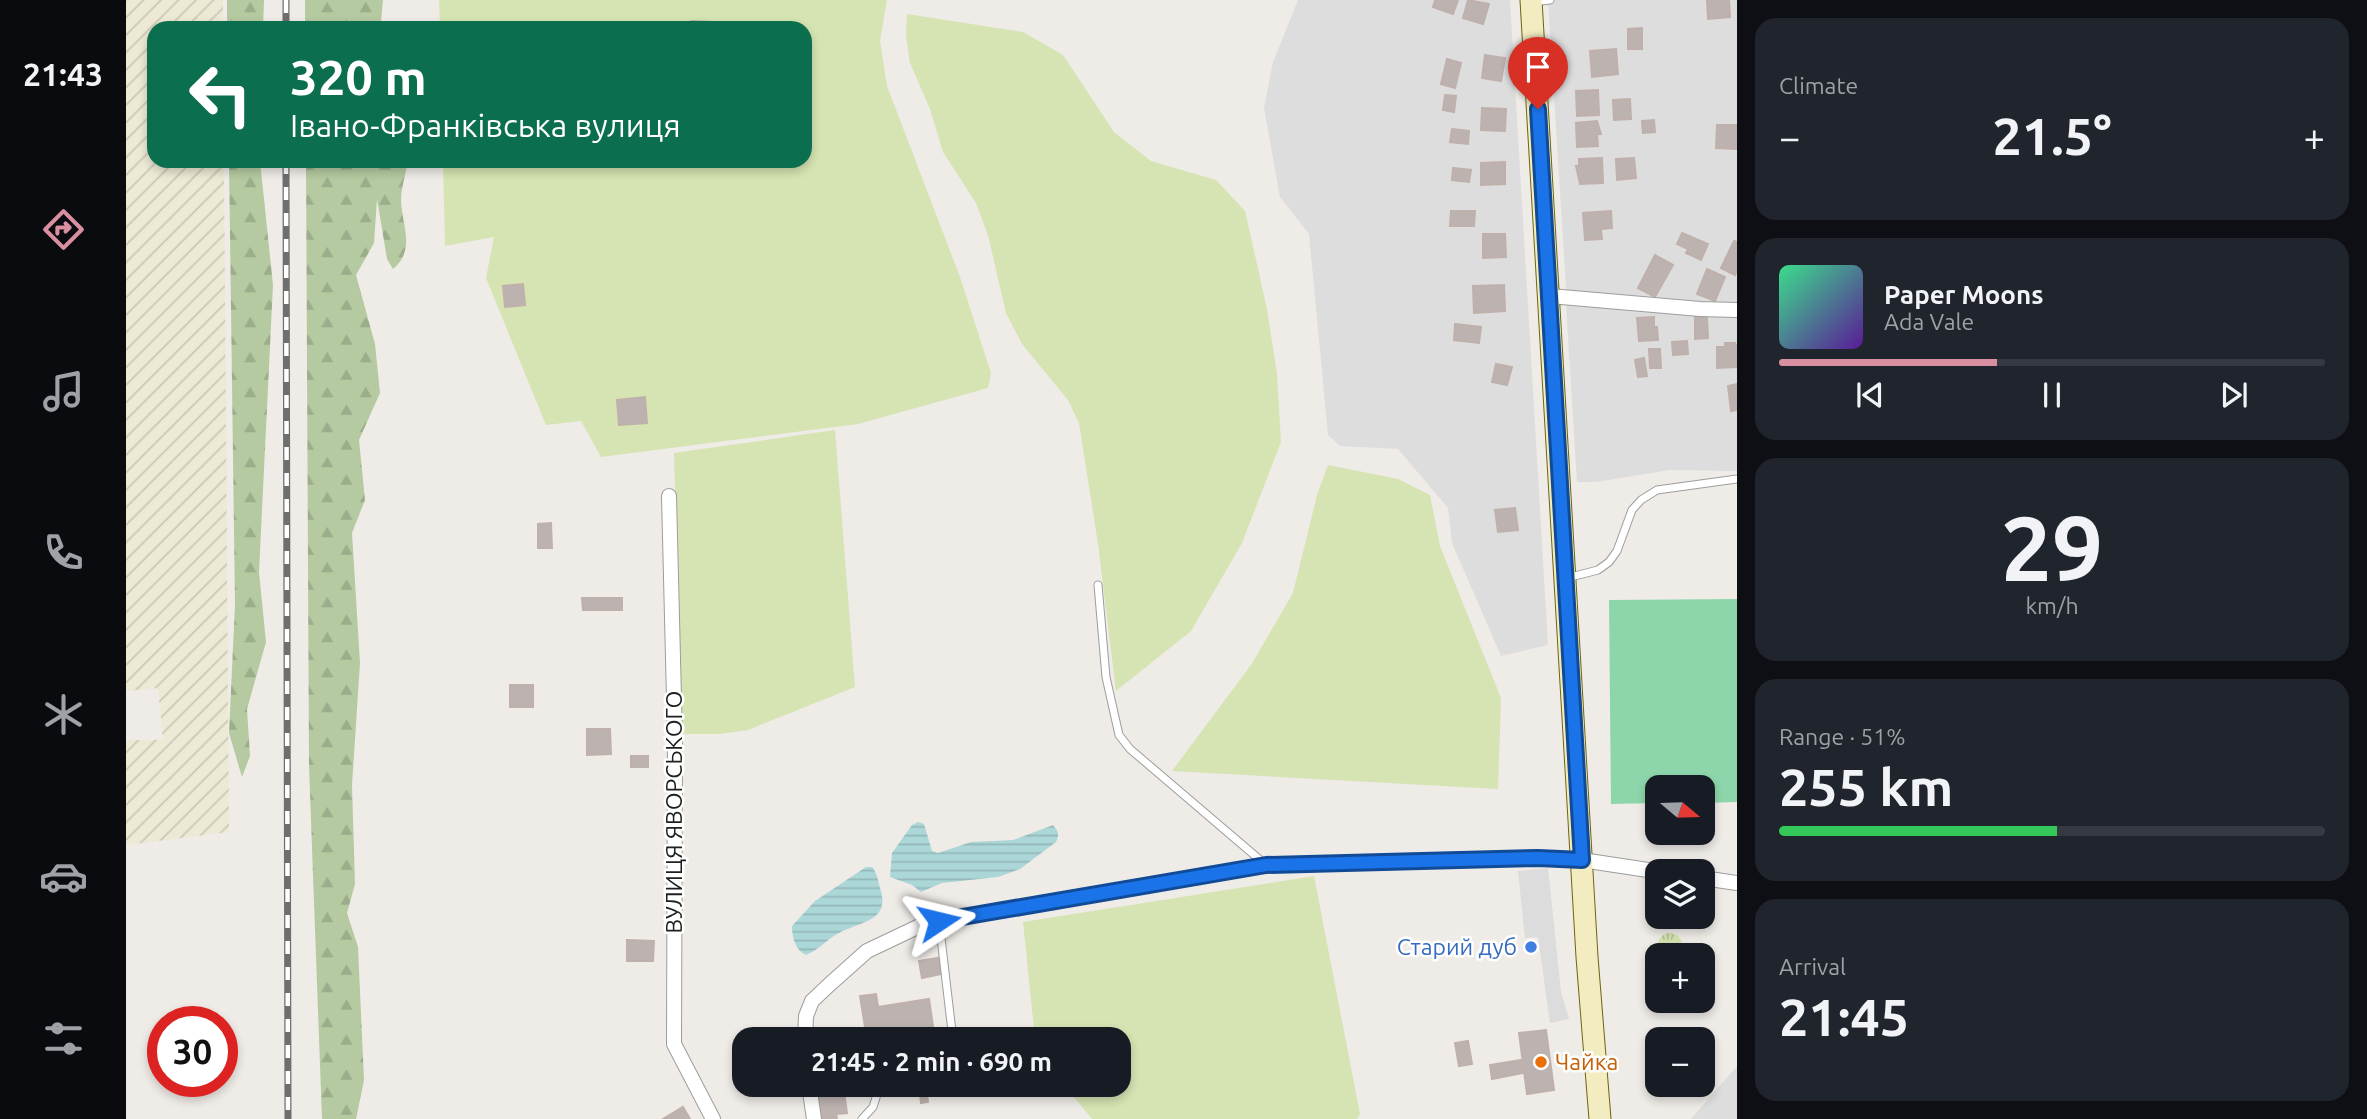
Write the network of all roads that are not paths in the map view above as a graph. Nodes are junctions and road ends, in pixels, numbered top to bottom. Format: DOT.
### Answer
graph roads {
  1 [pos="1538,1"];
  2 [pos="1550,296"];
  3 [pos="1737,310"];
  4 [pos="1737,479"];
  5 [pos="669,496"];
  6 [pos="1566,578"];
  7 [pos="1098,585"];
  8 [pos="1582,860"];
  9 [pos="1266,865"];
  10 [pos="1645,870"];
  11 [pos="1715,880"];
  12 [pos="1737,883"];
  13 [pos="939,921"];
  14 [pos="806,1027"];
  15 [pos="951,1027"];
  16 [pos="810,1097"];
  17 [pos="876,1097"];
  18 [pos="811,1101"];
  19 [pos="713,1119"];
  20 [pos="806,1119"];
  21 [pos="814,1119"];
  22 [pos="862,1119"];
  23 [pos="1600,1119"];
  1 -- 2 [label="main road"];
  2 -- 3 [label="street"];
  2 -- 6 [label="main road"];
  4 -- 6 [label="lane"];
  5 -- 19 [label="street, ВУЛИЦЯ ЯВОРСЬКОГО"];
  6 -- 8 [label="main road"];
  7 -- 9 [label="lane"];
  8 -- 9 [label="street"];
  8 -- 10 [label="street"];
  8 -- 23 [label="main road"];
  9 -- 13 [label="street"];
  11 -- 12 [label="street"];
  13 -- 14 [label="street"];
  13 -- 15 [label="lane"];
  16 -- 18 [label="street"];
  17 -- 22 [label="lane"];
  18 -- 20 [label="lane"];
  18 -- 21 [label="street"];
}
